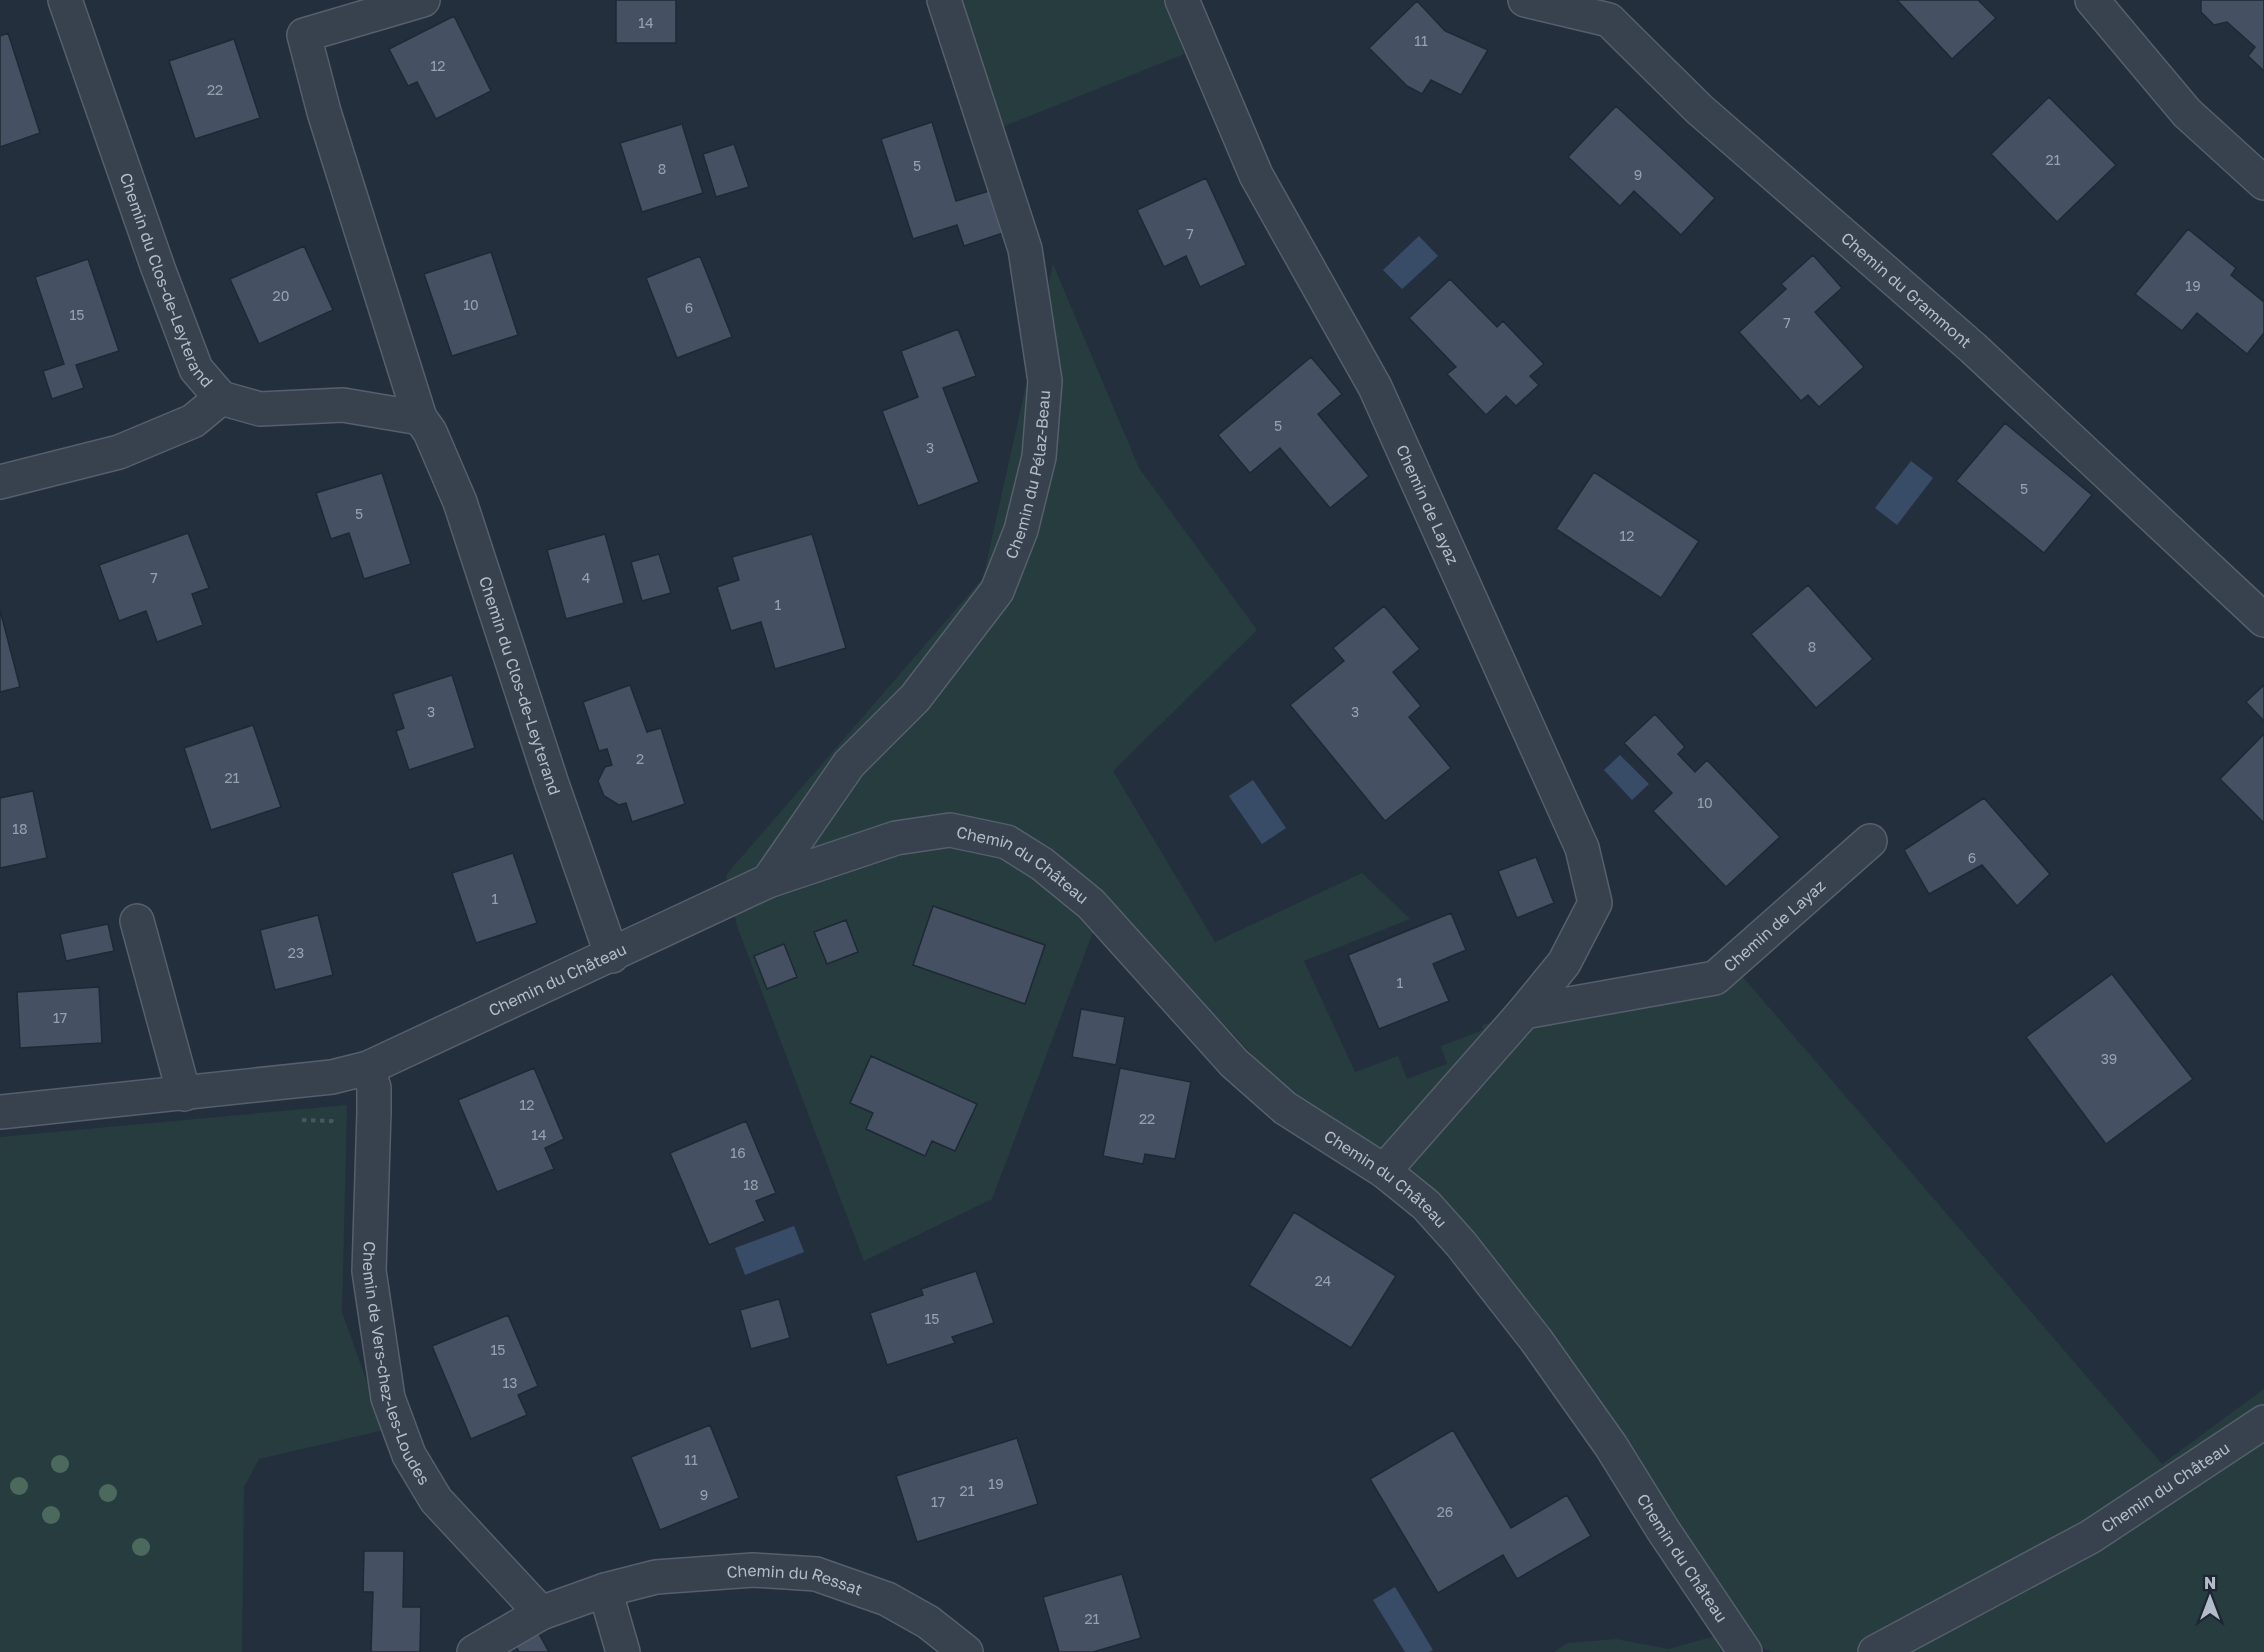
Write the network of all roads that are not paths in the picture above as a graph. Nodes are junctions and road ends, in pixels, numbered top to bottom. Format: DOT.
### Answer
graph roads {
  1 [pos="65,0"];
  2 [pos="423,0"];
  3 [pos="944,0"];
  4 [pos="1182,0"];
  5 [pos="1526,0"];
  6 [pos="2092,0"];
  7 [pos="2264,183"];
  8 [pos="220,398"];
  9 [pos="420,418"];
  10 [pos="0,482"];
  11 [pos="2264,620"];
  12 [pos="1870,841"];
  13 [pos="768,881"];
  14 [pos="138,921"];
  15 [pos="612,956"];
  16 [pos="1524,1012"];
  17 [pos="368,1068"];
  18 [pos="184,1094"];
  19 [pos="0,1112"];
  20 [pos="1384,1171"];
  21 [pos="2264,1422"];
  22 [pos="605,1590"];
  23 [pos="541,1613"];
  24 [pos="474,1652"];
  25 [pos="623,1652"];
  26 [pos="966,1652"];
  27 [pos="1745,1652"];
  28 [pos="1875,1652"];
  1 -- 8 [label="street, Chemin du Clos-de-Leyterand"];
  2 -- 9 [label="street, Chemin du Clos-de-Leyterand"];
  3 -- 13 [label="street, Chemin du Pélaz-Beau"];
  4 -- 16 [label="street, Chemin de Layaz"];
  5 -- 11 [label="street, Chemin du Grammont"];
  6 -- 7 [label="street"];
  8 -- 9 [label="street, Chemin du Clos-de-Leyterand"];
  8 -- 10 [label="street"];
  9 -- 15 [label="street, Chemin du Clos-de-Leyterand"];
  12 -- 16 [label="street, Chemin de Layaz"];
  13 -- 15 [label="street, Chemin du Château"];
  13 -- 20 [label="street, Chemin du Château"];
  14 -- 18 [label="street"];
  15 -- 17 [label="street, Chemin du Château"];
  16 -- 20 [label="street, Chemin de Layaz"];
  17 -- 18 [label="street, Chemin du Château"];
  17 -- 23 [label="street, Chemin de Vers-chez-les-Loudes"];
  18 -- 19 [label="street, Chemin du Château"];
  20 -- 27 [label="street, Chemin du Château"];
  21 -- 28 [label="street, Chemin du Château"];
  22 -- 23 [label="street, Chemin du Ressat"];
  22 -- 25 [label="street"];
  22 -- 26 [label="street, Chemin du Ressat"];
  23 -- 24 [label="street, Chemin du Ressat"];
}
